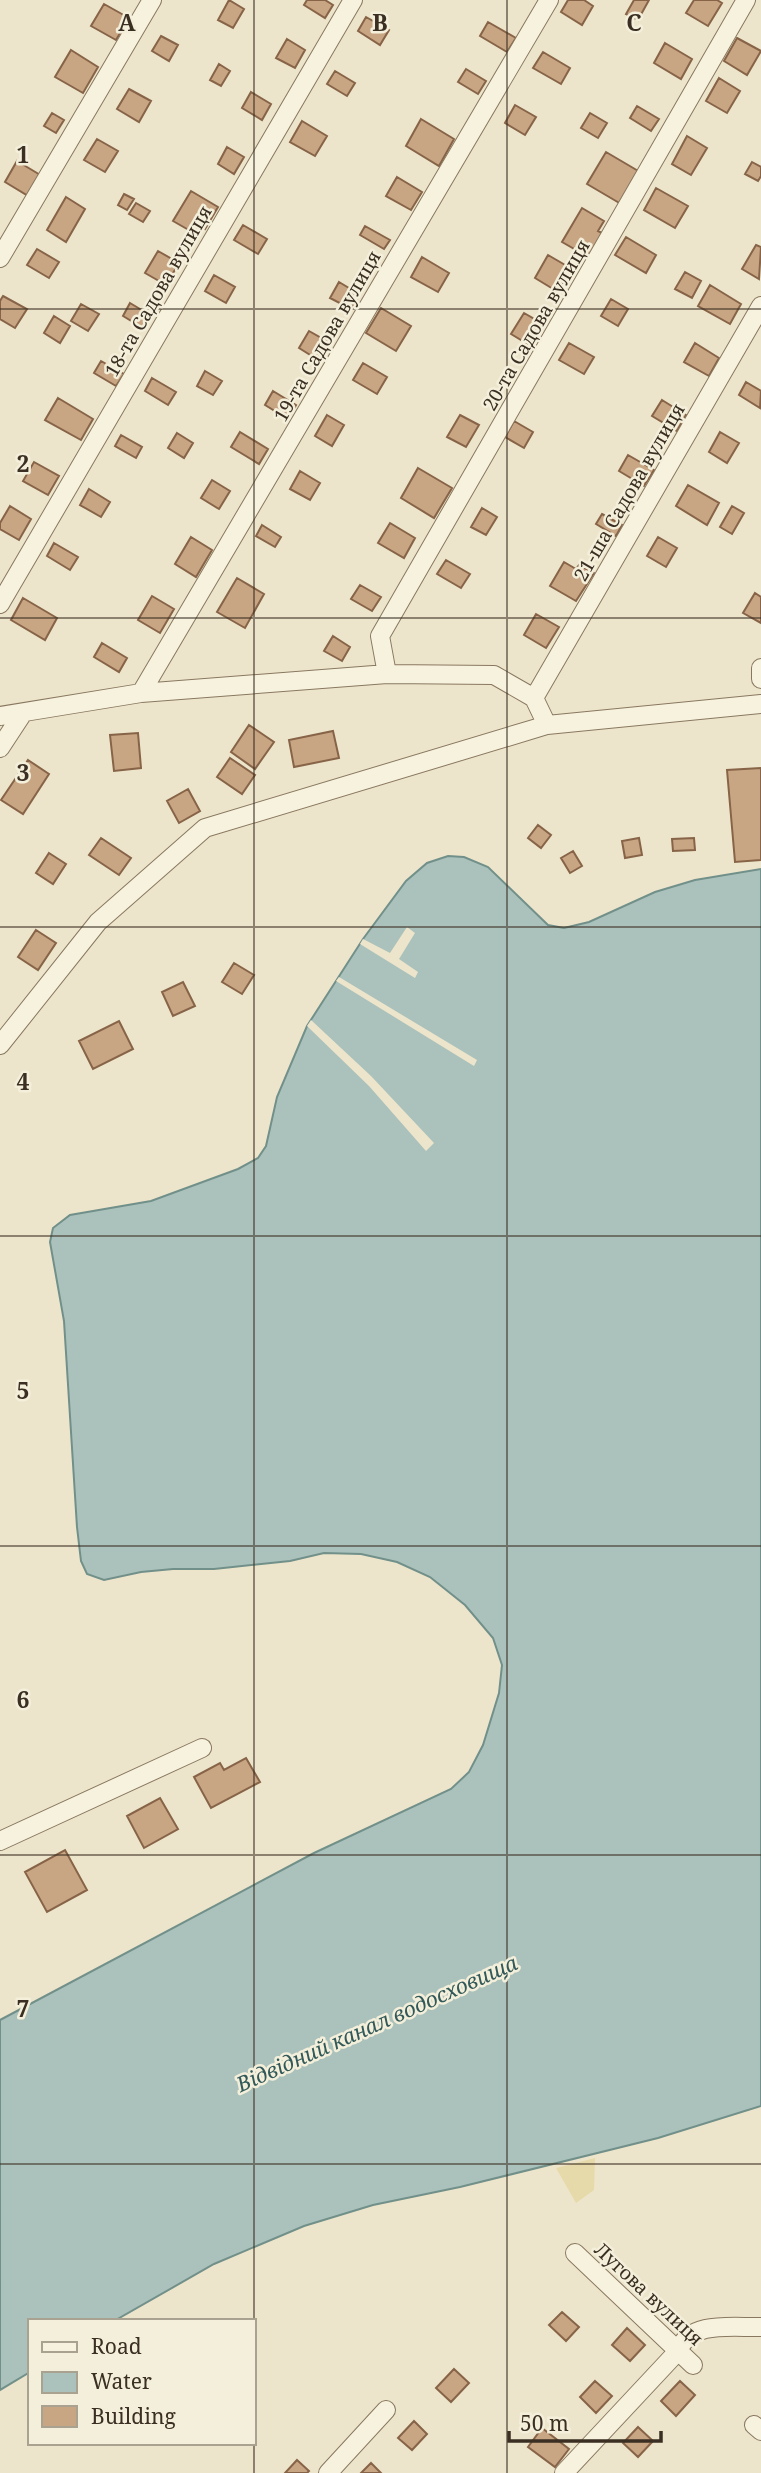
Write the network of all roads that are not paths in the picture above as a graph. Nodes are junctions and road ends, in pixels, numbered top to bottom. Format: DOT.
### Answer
graph roads {
  1 [pos="152,0"];
  2 [pos="353,0"];
  3 [pos="549,0"];
  4 [pos="746,0"];
  5 [pos="0,258"];
  6 [pos="761,306"];
  7 [pos="0,604"];
  8 [pos="761,668"];
  9 [pos="387,674"];
  10 [pos="761,679"];
  11 [pos="141,693"];
  12 [pos="534,698"];
  13 [pos="761,704"];
  14 [pos="23,713"];
  15 [pos="0,716"];
  16 [pos="547,725"];
  17 [pos="0,748"];
  18 [pos="0,1045"];
  19 [pos="202,1748"];
  20 [pos="0,1841"];
  21 [pos="575,2253"];
  22 [pos="761,2327"];
  23 [pos="679,2350"];
  24 [pos="693,2365"];
  25 [pos="386,2410"];
  26 [pos="328,2473"];
  27 [pos="564,2473"];
  1 -- 5 [label="street"];
  2 -- 7 [label="street, 18-та Садова вулиця"];
  3 -- 11 [label="street, 19-та Садова вулиця"];
  4 -- 9 [label="street, 20-та Садова вулиця"];
  6 -- 12 [label="street, 21-ша Садова вулиця"];
  8 -- 10 [label="street"];
  9 -- 11 [label="street"];
  9 -- 12 [label="street"];
  11 -- 14 [label="street"];
  12 -- 16 [label="street"];
  13 -- 16 [label="street"];
  14 -- 15 [label="street"];
  14 -- 17 [label="street"];
  16 -- 18 [label="street"];
  19 -- 20 [label="street"];
  21 -- 23 [label="street, Лугова вулиця"];
  22 -- 23 [label="street"];
  23 -- 24 [label="street, Лугова вулиця"];
  23 -- 27 [label="street"];
  25 -- 26 [label="street"];
}
